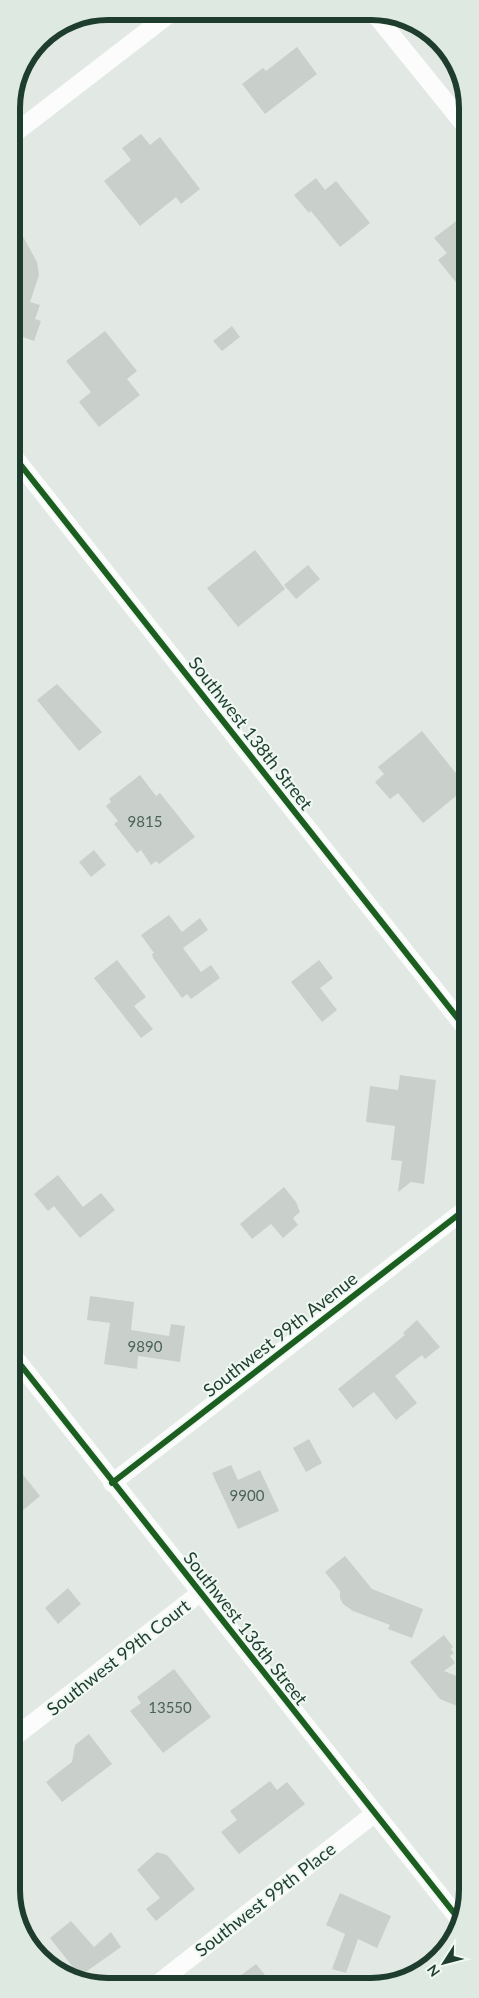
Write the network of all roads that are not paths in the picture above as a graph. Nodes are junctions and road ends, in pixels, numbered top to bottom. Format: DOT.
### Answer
graph roads {
  1 [pos="162,20"];
  2 [pos="380,21"];
  3 [pos="459,118"];
  4 [pos="20,130"];
  5 [pos="20,464"];
  6 [pos="459,1020"];
  7 [pos="459,1214"];
  8 [pos="20,1376"];
  9 [pos="112,1483"];
  10 [pos="200,1593"];
  11 [pos="20,1733"];
  12 [pos="374,1814"];
  13 [pos="455,1915"];
  14 [pos="165,1978"];
  1 -- 4 [label="street"];
  2 -- 3 [label="street"];
  5 -- 6 [label="street, Southwest 138th Street"];
  7 -- 9 [label="street, Southwest 99th Avenue"];
  8 -- 9 [label="street, Southwest 136th Street"];
  9 -- 10 [label="street, Southwest 136th Street"];
  10 -- 11 [label="street, Southwest 99th Court"];
  10 -- 12 [label="street, Southwest 136th Street"];
  12 -- 13 [label="street, Southwest 136th Street"];
  12 -- 14 [label="street, Southwest 99th Place"];
}
